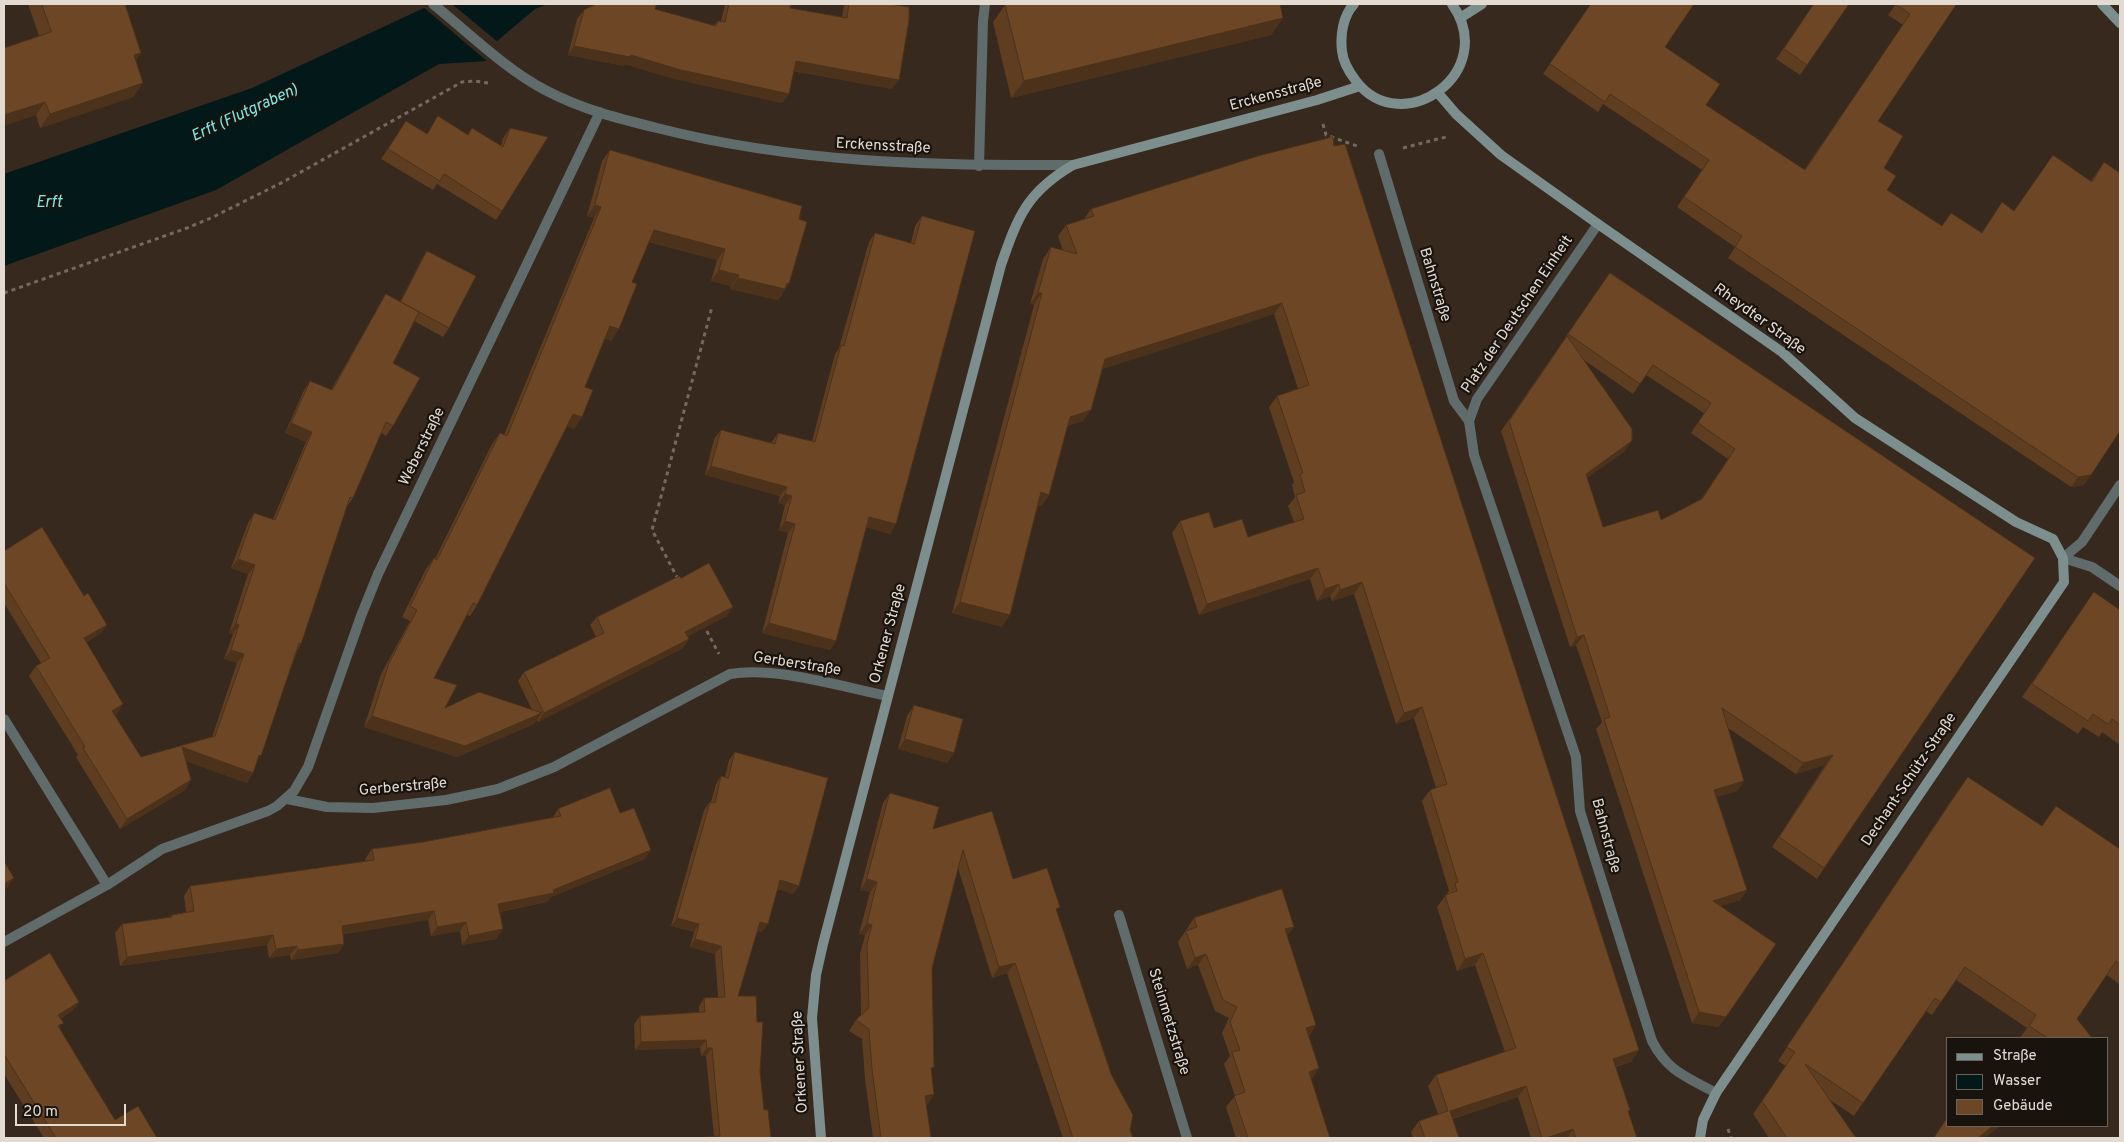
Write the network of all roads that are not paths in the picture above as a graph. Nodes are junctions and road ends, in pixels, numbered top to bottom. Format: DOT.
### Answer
graph roads {
  1 [pos="433,4"];
  2 [pos="985,4"];
  3 [pos="1354,4"];
  4 [pos="1452,4"];
  5 [pos="1482,4"];
  6 [pos="2102,4"];
  7 [pos="1460,18"];
  8 [pos="2120,22"];
  9 [pos="1360,86"];
  10 [pos="1438,92"];
  11 [pos="600,112"];
  12 [pos="1379,154"];
  13 [pos="1073,165"];
  14 [pos="979,166"];
  15 [pos="1598,224"];
  16 [pos="1469,421"];
  17 [pos="1474,455"];
  18 [pos="2120,485"];
  19 [pos="2063,558"];
  20 [pos="2120,586"];
  21 [pos="888,696"];
  22 [pos="4,719"];
  23 [pos="286,799"];
  24 [pos="106,885"];
  25 [pos="1120,914"];
  26 [pos="4,942"];
  27 [pos="1716,1093"];
  28 [pos="821,1138"];
  29 [pos="1187,1138"];
  30 [pos="1700,1138"];
  1 -- 11 [label="street, Erckensstraße"];
  2 -- 14 [label="street"];
  3 -- 9 [label="street"];
  4 -- 7 [label="street"];
  5 -- 7 [label="street"];
  6 -- 8 [label="street"];
  7 -- 10 [label="street"];
  9 -- 10 [label="street"];
  9 -- 13 [label="street, Erckensstraße"];
  10 -- 15 [label="street, Rheydter Straße"];
  11 -- 14 [label="street, Erckensstraße"];
  11 -- 23 [label="street, Weberstraße"];
  12 -- 16 [label="street, Bahnstraße"];
  13 -- 14 [label="street, Erckensstraße"];
  13 -- 21 [label="street, Orkener Straße"];
  15 -- 16 [label="street, Platz der Deutschen Einheit"];
  15 -- 19 [label="street, Rheydter Straße"];
  16 -- 17 [label="street, Platz der Deutschen Einheit"];
  17 -- 27 [label="street, Bahnstraße"];
  18 -- 19 [label="street"];
  19 -- 20 [label="street"];
  19 -- 27 [label="street, Dechant-Schütz-Straße"];
  21 -- 23 [label="street, Gerberstraße"];
  21 -- 28 [label="street, Orkener Straße"];
  22 -- 24 [label="street"];
  23 -- 24 [label="street"];
  24 -- 26 [label="street"];
  25 -- 29 [label="street, Steinmetzstraße"];
  27 -- 30 [label="street"];
}
